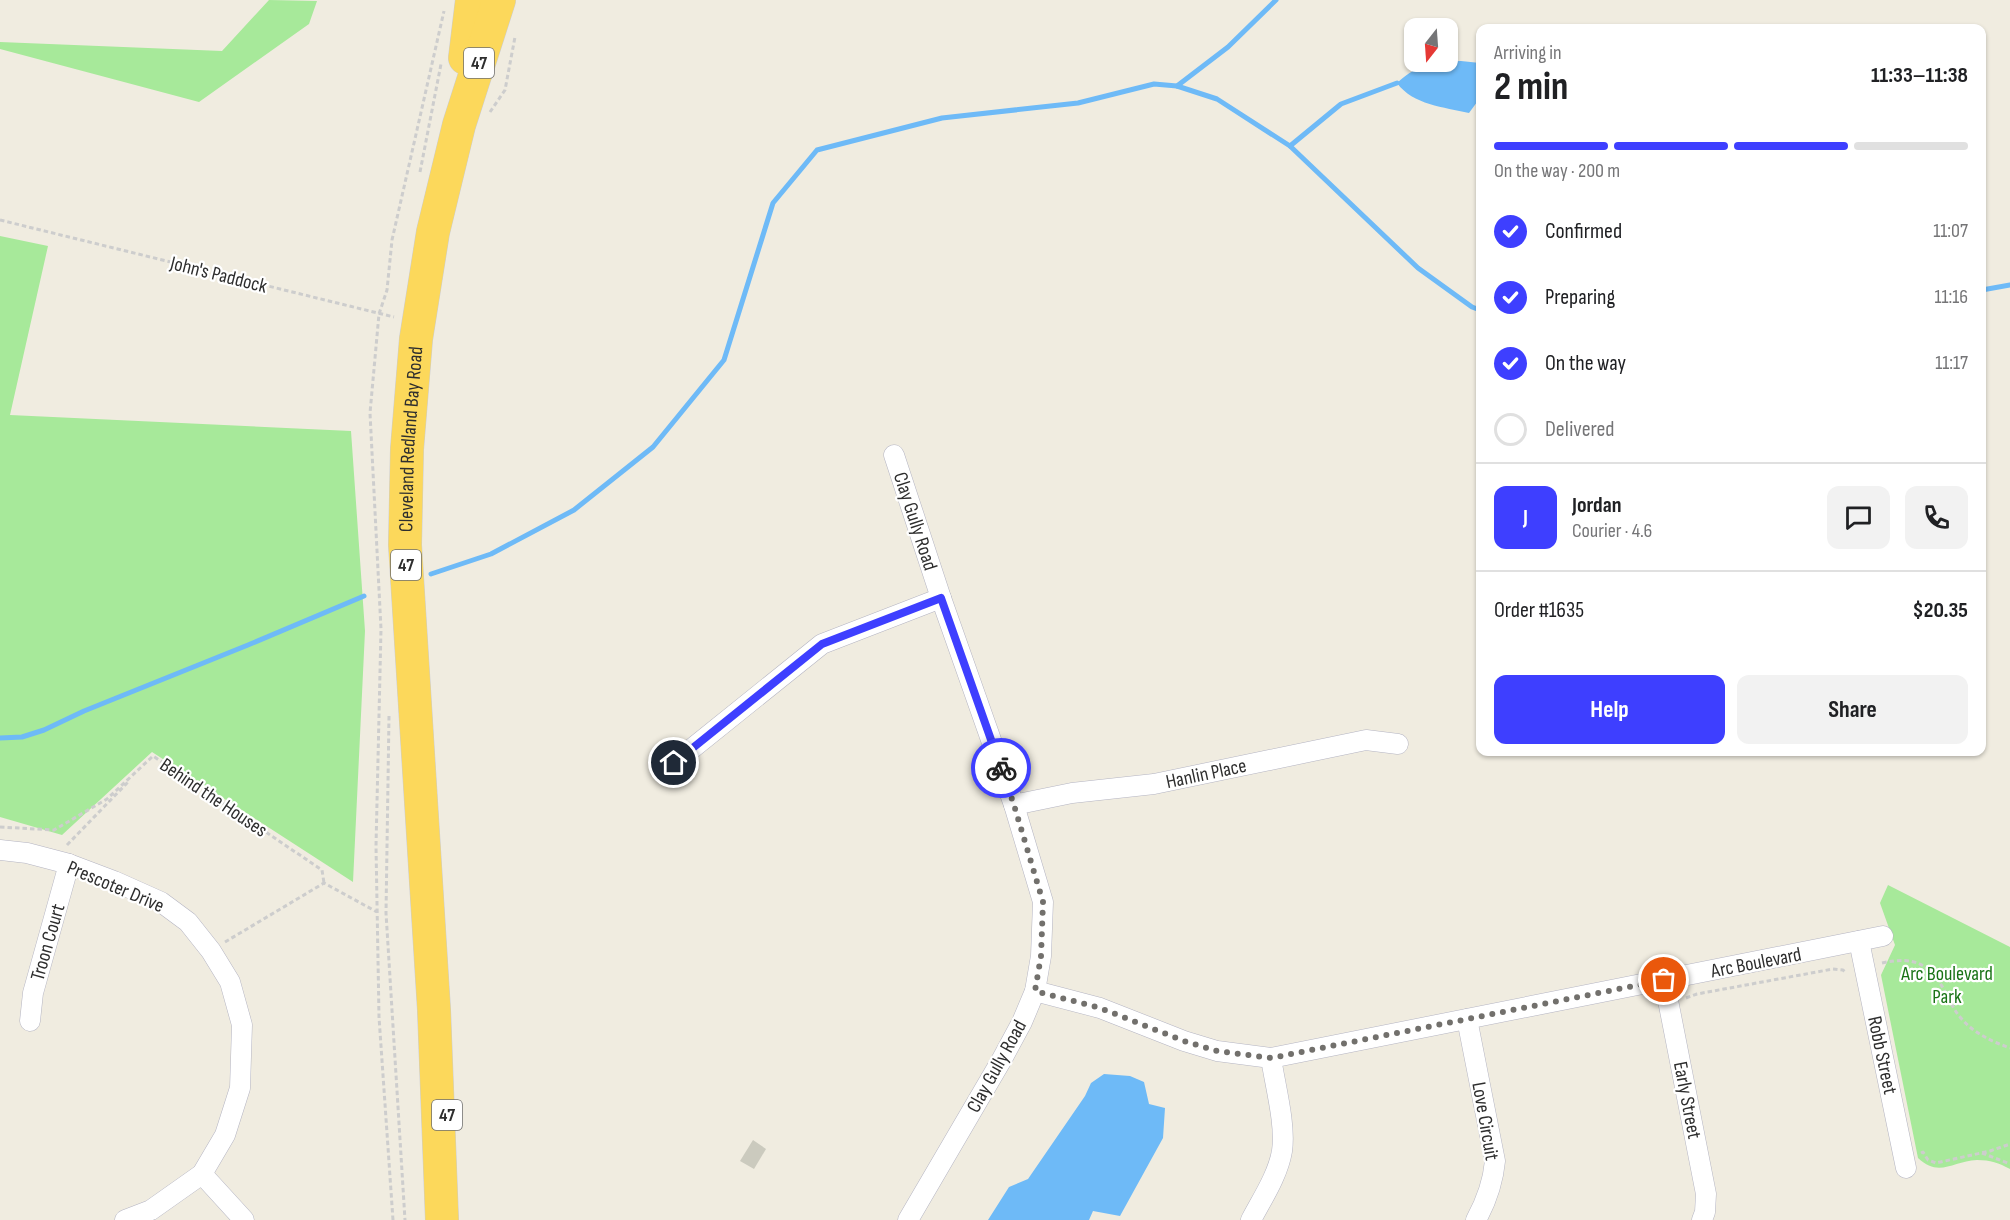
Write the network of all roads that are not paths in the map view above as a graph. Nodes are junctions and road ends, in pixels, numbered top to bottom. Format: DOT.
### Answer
graph roads {
  1 [pos="472,0"];
  2 [pos="499,0"];
  3 [pos="459,125"];
  4 [pos="894,455"];
  5 [pos="941,598"];
  6 [pos="1398,744"];
  7 [pos="674,763"];
  8 [pos="1014,805"];
  9 [pos="0,850"];
  10 [pos="64,863"];
  11 [pos="1883,936"];
  12 [pos="1859,941"];
  13 [pos="1664,980"];
  14 [pos="1035,991"];
  15 [pos="434,1010"];
  16 [pos="1467,1019"];
  17 [pos="30,1021"];
  18 [pos="1271,1058"];
  19 [pos="1909,1161"];
  20 [pos="202,1174"];
  21 [pos="125,1220"];
  22 [pos="244,1220"];
  23 [pos="442,1220"];
  24 [pos="459,1220"];
  25 [pos="908,1220"];
  26 [pos="1251,1220"];
  27 [pos="1476,1220"];
  28 [pos="1702,1220"];
  1 -- 3 [label="highway, Cleveland Redland Bay Road / 47"];
  2 -- 3 [label="highway, Cleveland Redland Bay Road / 47"];
  3 -- 15 [label="highway, Cleveland Redland Bay Road / 47"];
  4 -- 5 [label="street, Clay Gully Road"];
  5 -- 7 [label="street"];
  5 -- 8 [label="street, Clay Gully Road"];
  6 -- 8 [label="street, Hanlin Place"];
  8 -- 14 [label="street, Clay Gully Road"];
  9 -- 10 [label="street, Prescoter Drive"];
  10 -- 17 [label="street, Troon Court"];
  10 -- 20 [label="street, Prescoter Drive"];
  11 -- 12 [label="street, Arc Boulevard"];
  12 -- 13 [label="street, Arc Boulevard"];
  12 -- 19 [label="street, Robb Street"];
  13 -- 16 [label="street, Arc Boulevard"];
  13 -- 28 [label="street, Early Street"];
  14 -- 18 [label="street, Arc Boulevard"];
  14 -- 25 [label="street, Clay Gully Road"];
  15 -- 23 [label="highway, Cleveland Redland Bay Road / 47"];
  15 -- 24 [label="highway, Cleveland Redland Bay Road / 47"];
  16 -- 18 [label="street, Arc Boulevard"];
  16 -- 27 [label="street, Love Circuit"];
  18 -- 26 [label="street"];
  20 -- 21 [label="street, Prescoter Drive"];
  20 -- 22 [label="street"];
}
